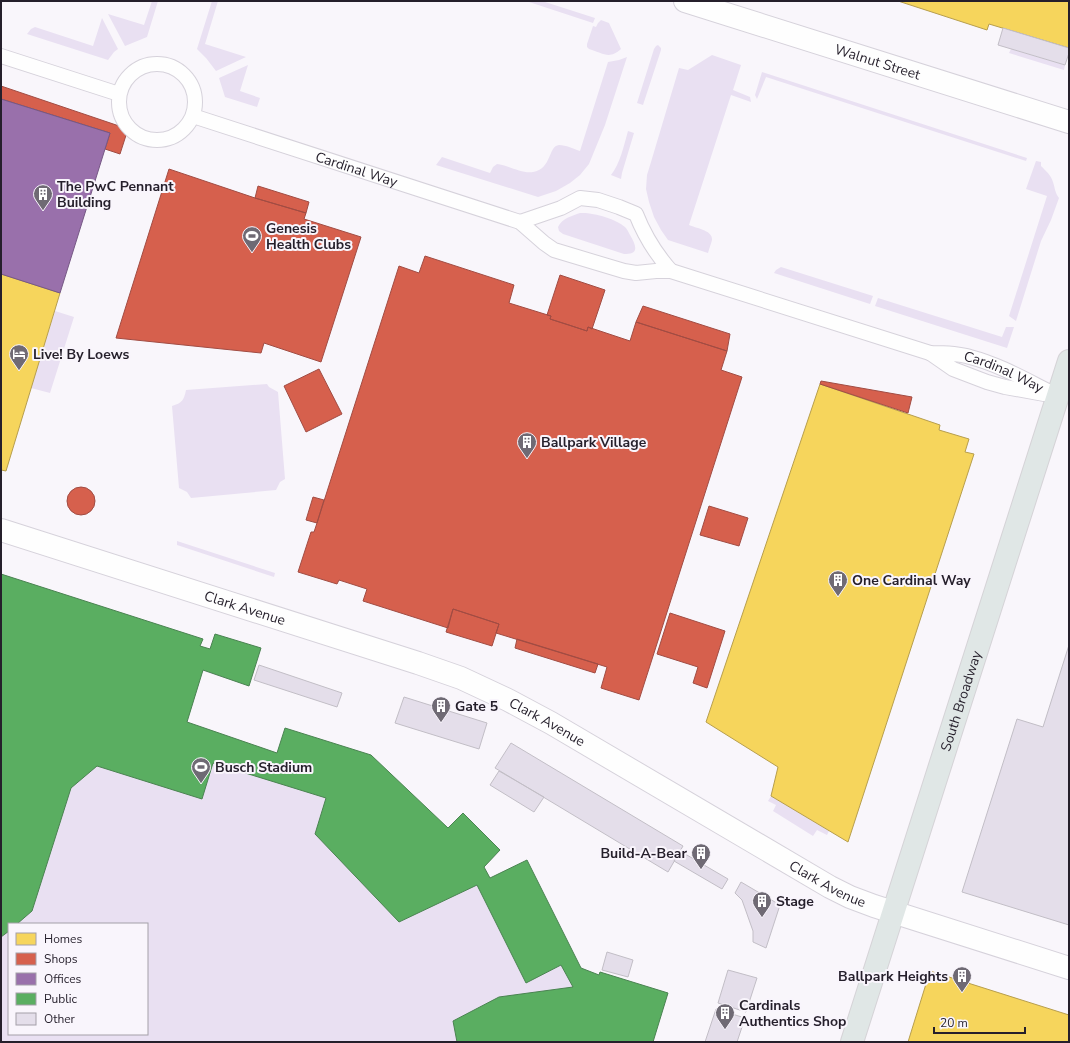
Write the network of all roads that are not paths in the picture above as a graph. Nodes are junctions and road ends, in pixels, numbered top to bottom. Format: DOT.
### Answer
graph roads {
  1 [pos="686,1"];
  2 [pos="1,56"];
  3 [pos="119,94"];
  4 [pos="193,116"];
  5 [pos="1069,122"];
  6 [pos="520,222"];
  7 [pos="671,271"];
  8 [pos="930,352"];
  9 [pos="1069,361"];
  10 [pos="1058,396"];
  11 [pos="1,530"];
  12 [pos="894,912"];
  13 [pos="1069,968"];
  14 [pos="852,1042"];
  1 -- 5 [label="street, Walnut Street"];
  2 -- 3 [label="lane"];
  3 -- 4 [label="lane"];
  3 -- 4 [label="lane"];
  4 -- 6 [label="lane, Cardinal Way"];
  6 -- 7 [label="lane, Cardinal Way"];
  6 -- 7 [label="lane"];
  7 -- 8 [label="lane, Cardinal Way"];
  8 -- 10 [label="lane, Cardinal Way"];
  8 -- 10 [label="lane, Cardinal Way"];
  9 -- 10 [label="main road, South Broadway"];
  10 -- 12 [label="main road, South Broadway"];
  11 -- 12 [label="street, Clark Avenue"];
  12 -- 13 [label="street, Clark Avenue"];
  12 -- 14 [label="main road, South Broadway"];
}
